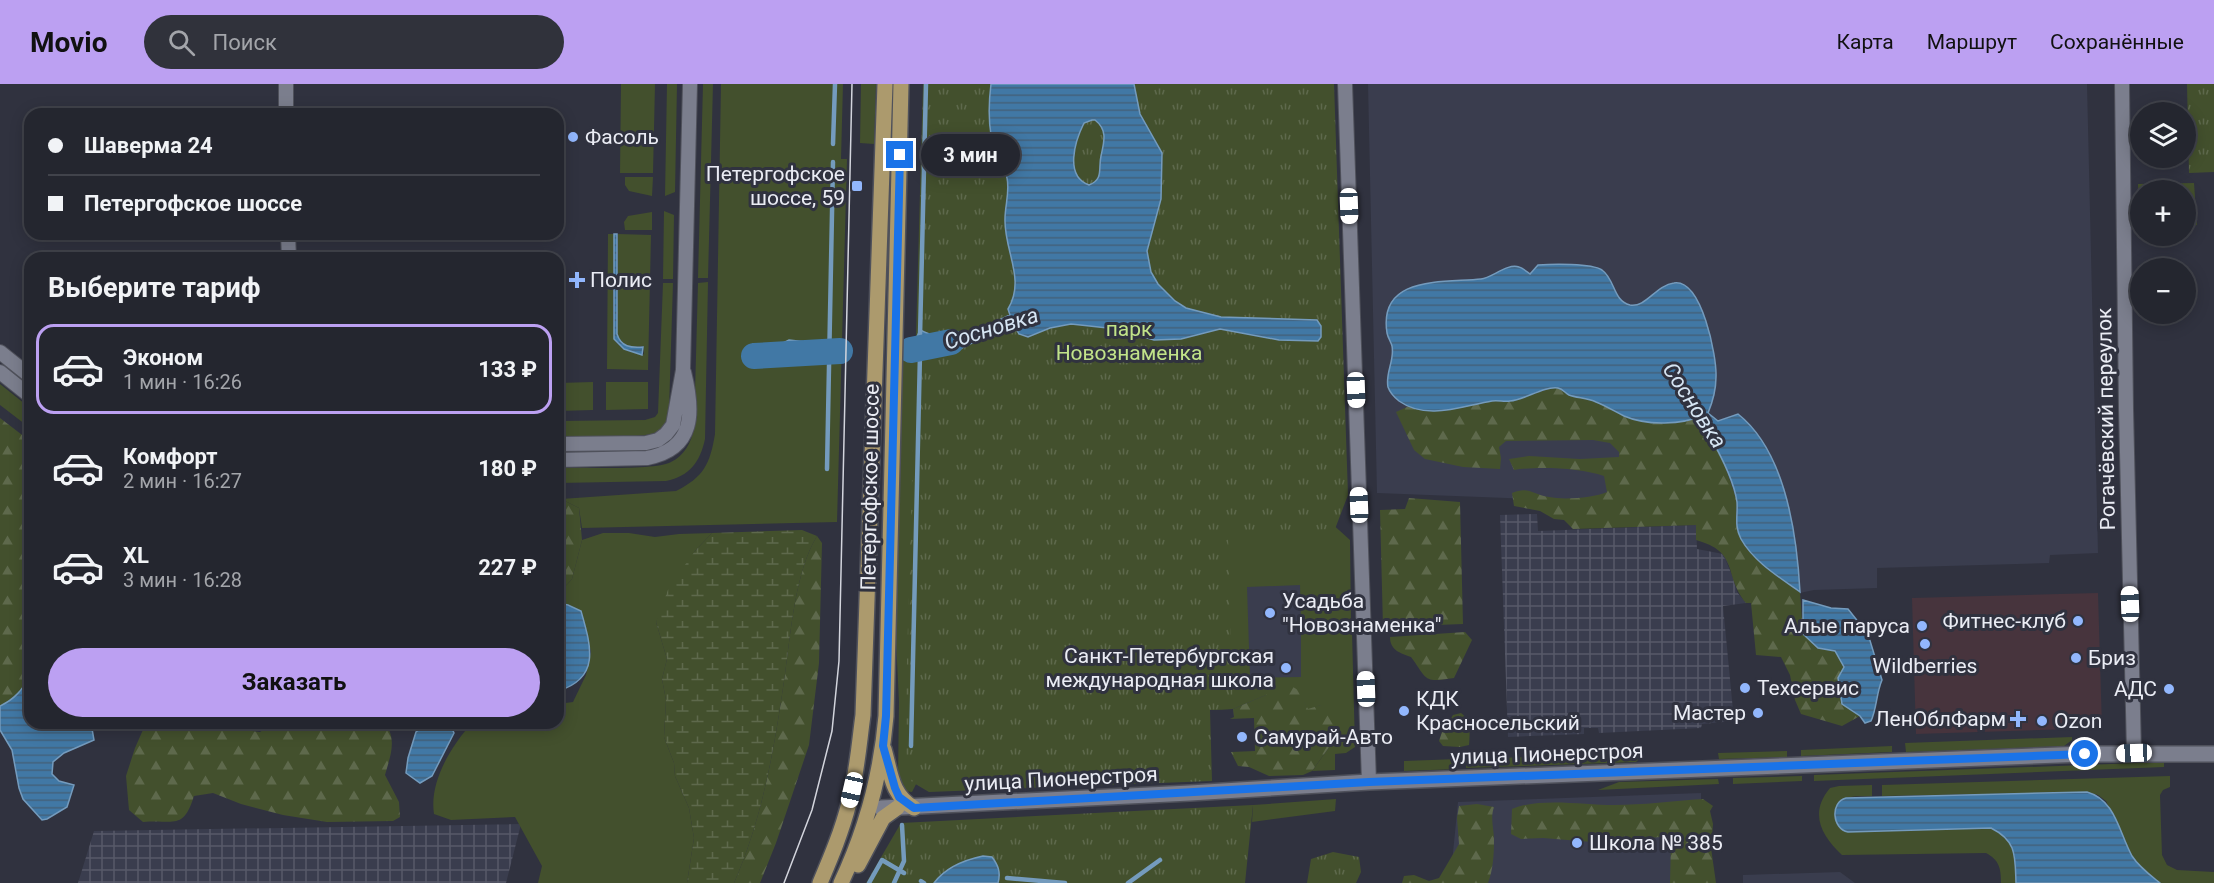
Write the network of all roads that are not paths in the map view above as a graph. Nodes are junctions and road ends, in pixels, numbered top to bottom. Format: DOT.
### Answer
graph roads {
  1 [pos="286,84"];
  2 [pos="690,84"];
  3 [pos="885,84"];
  4 [pos="901,84"];
  5 [pos="1345,84"];
  6 [pos="2122,84"];
  7 [pos="286,108"];
  8 [pos="0,352"];
  9 [pos="24,371"];
  10 [pos="0,372"];
  11 [pos="24,391"];
  12 [pos="682,417"];
  13 [pos="564,444"];
  14 [pos="564,460"];
  15 [pos="883,746"];
  16 [pos="2134,753"];
  17 [pos="2214,754"];
  18 [pos="857,765"];
  19 [pos="1369,782"];
  20 [pos="879,808"];
  21 [pos="914,808"];
  22 [pos="838,839"];
  23 [pos="820,883"];
  24 [pos="841,883"];
  25 [pos="848,883"];
  1 -- 7 [label="street"];
  2 -- 12 [label="street"];
  3 -- 18 [label="main road, Петергофское шоссе"];
  4 -- 15 [label="main road, Петергофское шоссе"];
  5 -- 19 [label="street"];
  6 -- 16 [label="street, Рогачёвский переулок"];
  8 -- 9 [label="street"];
  10 -- 11 [label="street"];
  12 -- 13 [label="street"];
  12 -- 14 [label="street"];
  15 -- 20 [label="main road, Петергофское шоссе"];
  15 -- 21 [label="main road"];
  16 -- 17 [label="street, улица Пионерстроя"];
  16 -- 19 [label="street, улица Пионерстроя"];
  18 -- 20 [label="main road"];
  18 -- 22 [label="main road, Петергофское шоссе"];
  19 -- 21 [label="street, улица Пионерстроя"];
  20 -- 21 [label="street, улица Пионерстроя"];
  20 -- 22 [label="main road"];
  20 -- 24 [label="main road, Петергофское шоссе"];
  20 -- 25 [label="main road"];
  22 -- 23 [label="main road, Петергофское шоссе"];
}
